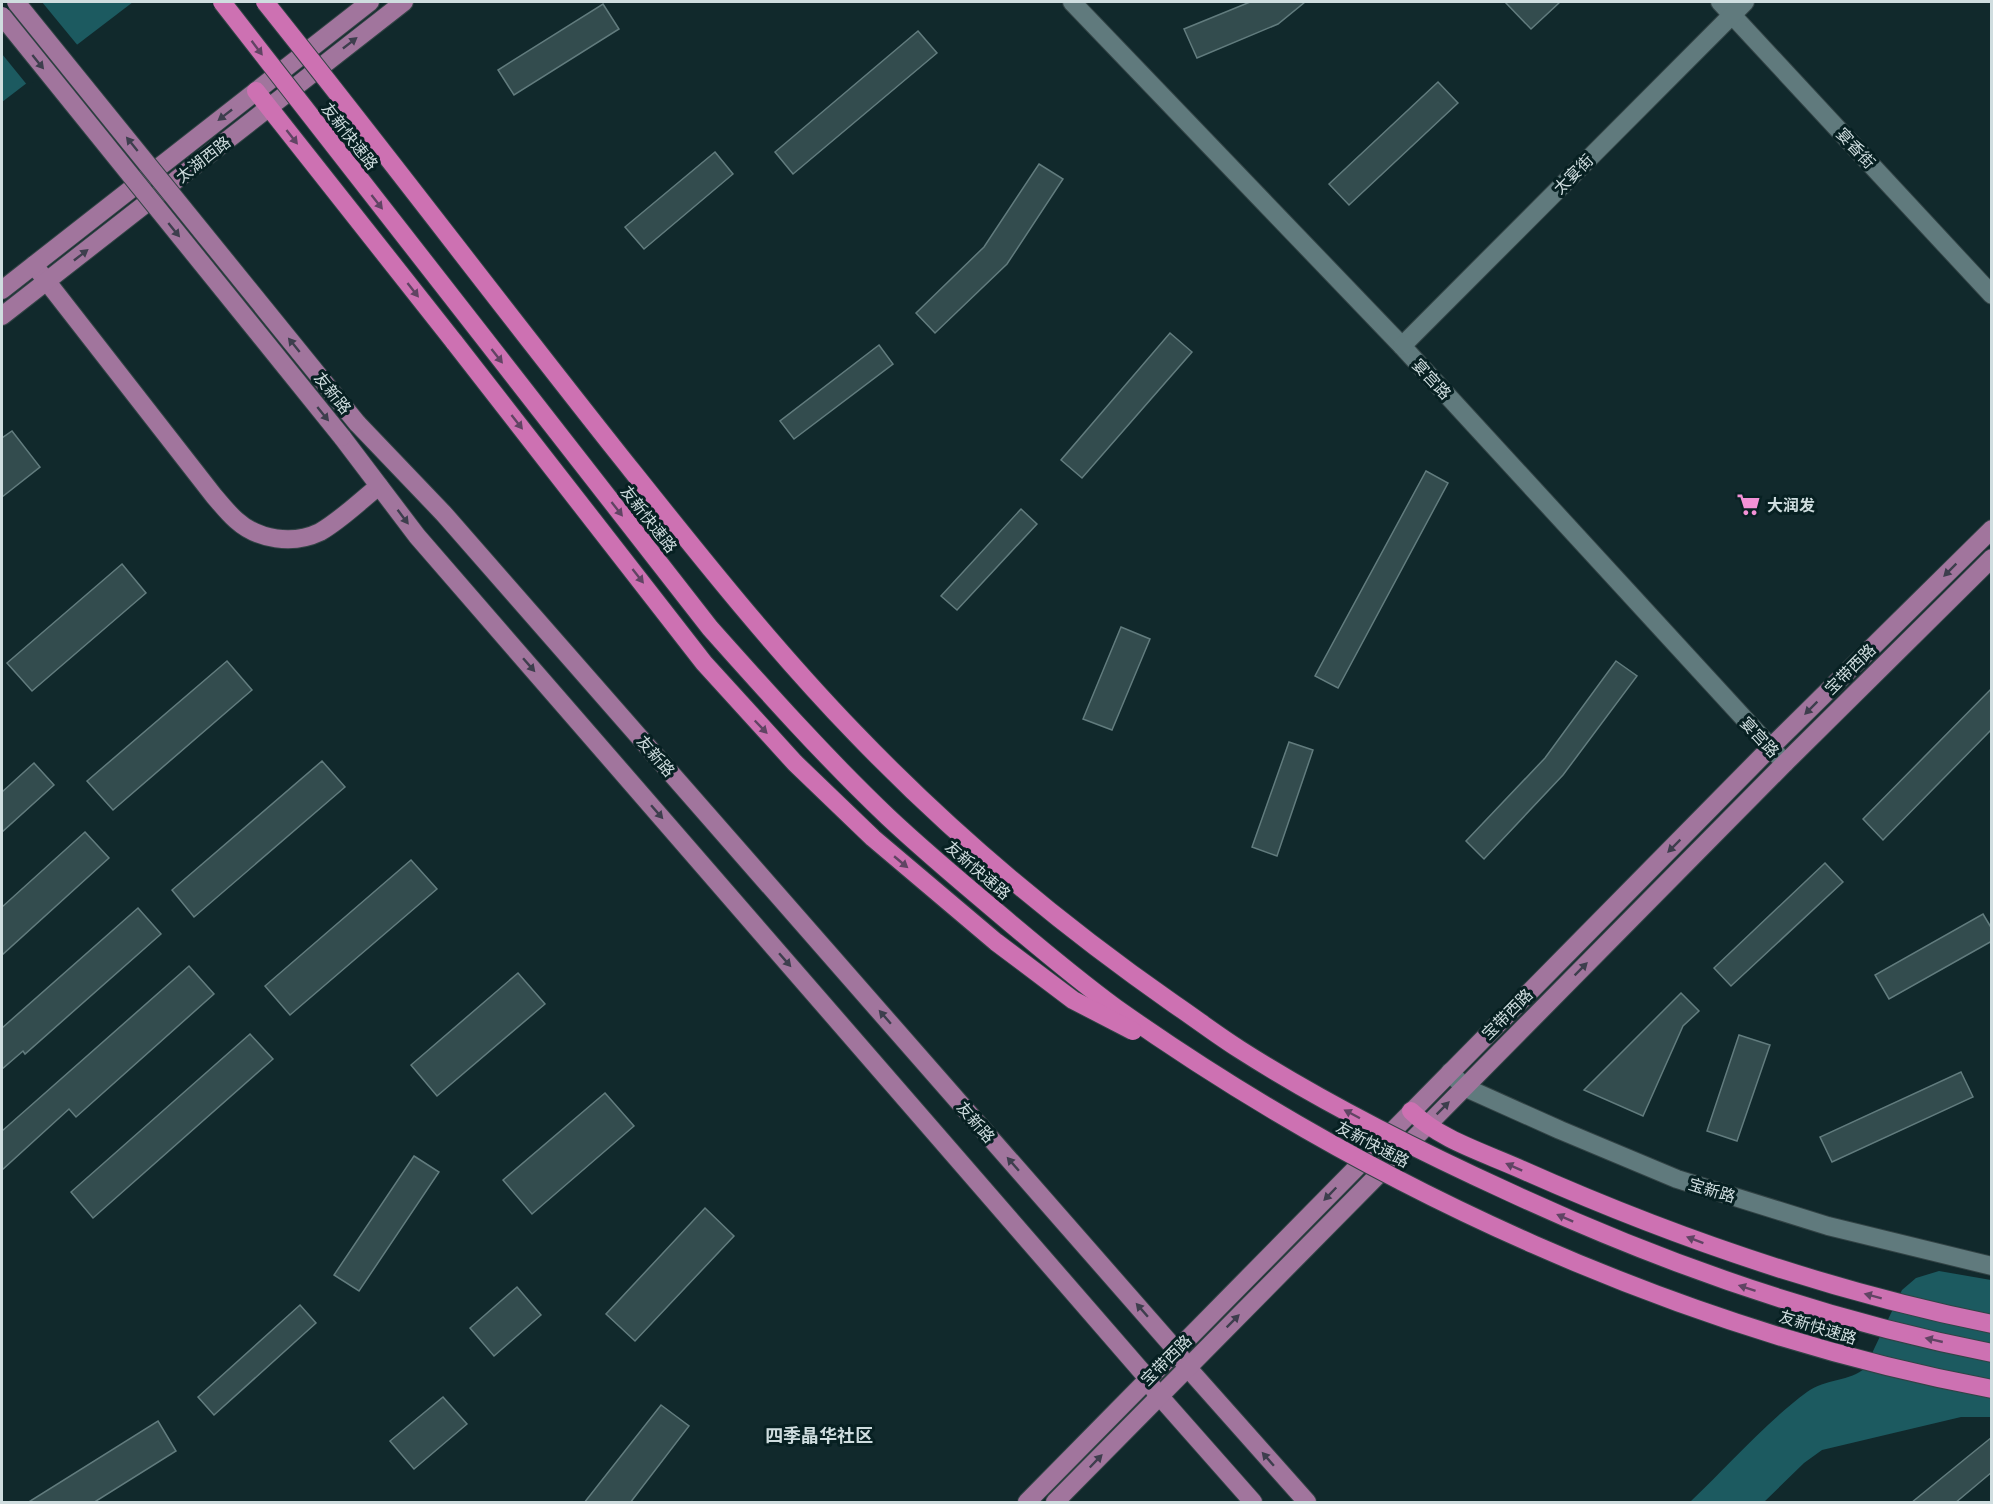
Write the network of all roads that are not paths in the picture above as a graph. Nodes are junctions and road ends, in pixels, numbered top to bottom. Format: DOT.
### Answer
graph roads {
  1 [pos="16,2"];
  2 [pos="222,2"];
  3 [pos="265,2"];
  4 [pos="370,2"];
  5 [pos="404,2"];
  6 [pos="1072,2"];
  7 [pos="1732,6"];
  8 [pos="2,16"];
  9 [pos="256,91"];
  10 [pos="269,107"];
  11 [pos="34,265"];
  12 [pos="47,282"];
  13 [pos="2,290"];
  14 [pos="1992,295"];
  15 [pos="2,316"];
  16 [pos="1402,346"];
  17 [pos="379,486"];
  18 [pos="1992,529"];
  19 [pos="1992,558"];
  20 [pos="1770,748"];
  21 [pos="1785,763"];
  22 [pos="1450,1072"];
  23 [pos="1219,1076"];
  24 [pos="1464,1087"];
  25 [pos="1411,1111"];
  26 [pos="1425,1126"];
  27 [pos="1992,1266"];
  28 [pos="1992,1324"];
  29 [pos="1176,1350"];
  30 [pos="1992,1353"];
  31 [pos="1187,1367"];
  32 [pos="1148,1379"];
  33 [pos="1992,1389"];
  34 [pos="1159,1396"];
  35 [pos="1027,1503"];
  36 [pos="1055,1503"];
  37 [pos="1253,1503"];
  38 [pos="1307,1503"];
  29 -- 1 [label="main road, 友新路, one-way, bridge"];
  2 -- 23 [label="highway, 友新快速路, one-way, bridge"];
  30 -- 3 [label="highway, 友新快速路, one-way, bridge"];
  4 -- 9 [label="main road, 太湖西路"];
  10 -- 5 [label="main road, 太湖西路, one-way"];
  6 -- 16 [label="street, 宴宫路"];
  7 -- 14 [label="street, 宴香街"];
  7 -- 16 [label="street, 太宴街"];
  8 -- 17 [label="main road, 友新路, one-way, bridge"];
  9 -- 10 [label="highway"];
  9 -- 11 [label="main road, 太湖西路, one-way"];
  12 -- 10 [label="main road, 太湖西路, one-way"];
  10 -- 23 [label="highway, one-way, bridge"];
  11 -- 12 [label="main road"];
  11 -- 13 [label="main road, 太湖西路"];
  12 -- 15 [label="main road, 太湖西路"];
  12 -- 17 [label="main road"];
  16 -- 20 [label="street, 宴宫路"];
  17 -- 32 [label="main road, 友新路, one-way"];
  18 -- 20 [label="main road, 宝带西路, one-way"];
  19 -- 21 [label="main road, 宝带西路"];
  20 -- 21 [label="street, 宴宫路"];
  20 -- 22 [label="main road, 宝带西路, one-way"];
  24 -- 21 [label="main road, 宝带西路, one-way"];
  22 -- 24 [label="street, 宝新路"];
  22 -- 25 [label="main road, 宝带西路"];
  23 -- 33 [label="highway, 友新快速路, bridge"];
  26 -- 24 [label="main road, 宝带西路, one-way"];
  24 -- 27 [label="street, 宝新路"];
  25 -- 26 [label="highway"];
  25 -- 29 [label="main road, 宝带西路, one-way"];
  28 -- 26 [label="highway, one-way"];
  31 -- 26 [label="main road, 宝带西路, one-way"];
  29 -- 31 [label="main road, 友新路"];
  29 -- 32 [label="main road, 宝带西路"];
  31 -- 34 [label="main road, 宝带西路"];
  38 -- 31 [label="main road, 友新路, one-way"];
  32 -- 34 [label="main road, 友新路"];
  32 -- 35 [label="main road, 宝带西路"];
  36 -- 34 [label="main road, 宝带西路, one-way"];
  34 -- 37 [label="main road, 友新路"];
}
